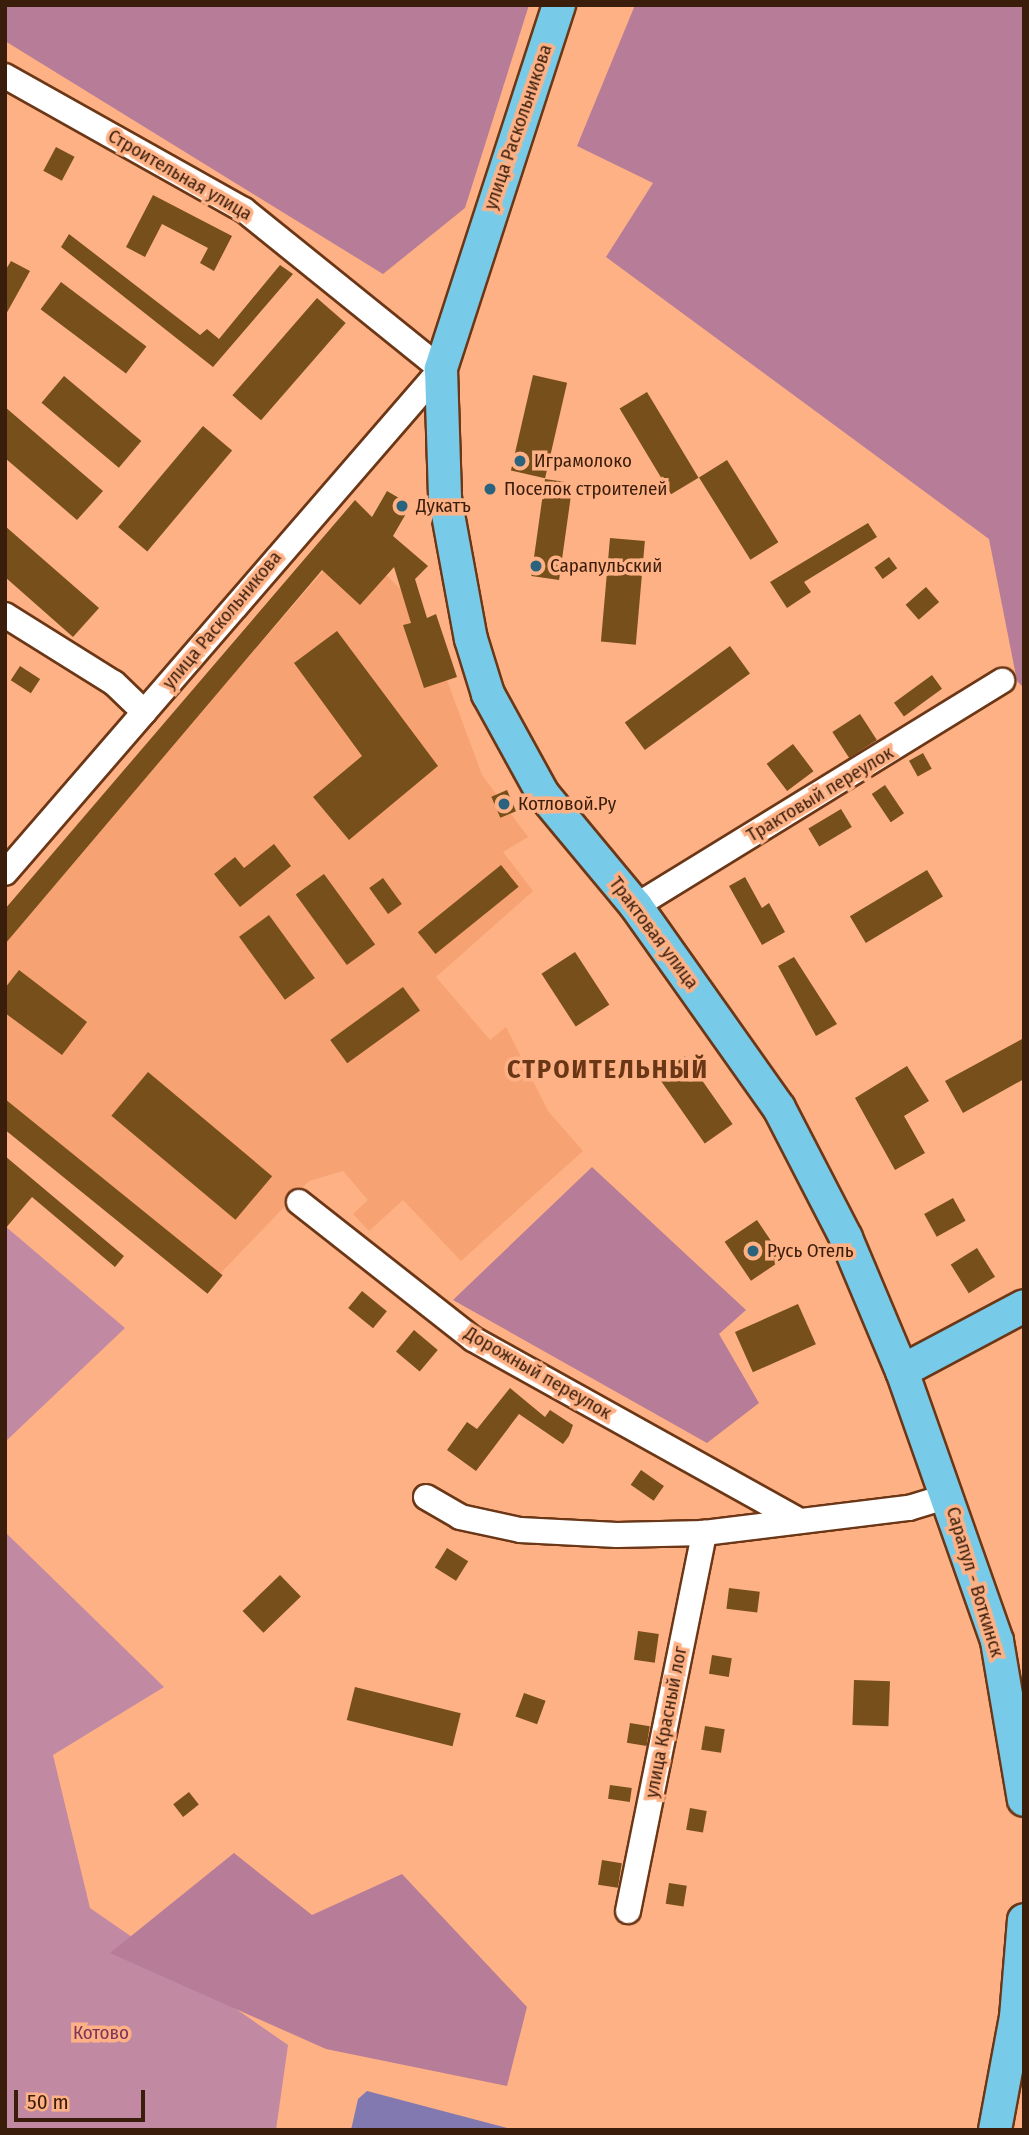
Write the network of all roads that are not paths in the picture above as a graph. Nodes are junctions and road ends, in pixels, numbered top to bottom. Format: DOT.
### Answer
graph roads {
  1 [pos="559,5"];
  2 [pos="5,76"];
  3 [pos="442,369"];
  4 [pos="445,486"];
  5 [pos="5,615"];
  6 [pos="1002,681"];
  7 [pos="144,712"];
  8 [pos="5,873"];
  9 [pos="635,906"];
  10 [pos="299,1202"];
  11 [pos="1024,1306"];
  12 [pos="902,1371"];
  13 [pos="948,1496"];
  14 [pos="426,1497"];
  15 [pos="794,1518"];
  16 [pos="704,1533"];
  17 [pos="1024,1800"];
  18 [pos="628,1911"];
  19 [pos="1024,1920"];
  20 [pos="995,2130"];
  1 -- 3 [label="main road, улица Раскольникова"];
  2 -- 3 [label="street, Строительная улица"];
  3 -- 4 [label="main road, улица Раскольникова"];
  3 -- 7 [label="street, улица Раскольникова"];
  4 -- 9 [label="main road, Трактовая улица"];
  5 -- 7 [label="street"];
  6 -- 9 [label="street, Трактовый переулок"];
  7 -- 8 [label="street, улица Раскольникова"];
  9 -- 12 [label="main road, Трактовая улица"];
  10 -- 15 [label="street, Дорожный переулок"];
  11 -- 12 [label="main road"];
  12 -- 13 [label="main road, Сарапул - Воткинск"];
  13 -- 15 [label="street"];
  13 -- 17 [label="main road, Сарапул - Воткинск"];
  14 -- 16 [label="street"];
  15 -- 16 [label="street"];
  16 -- 18 [label="street, улица Красный лог"];
  19 -- 20 [label="main road"];
}
